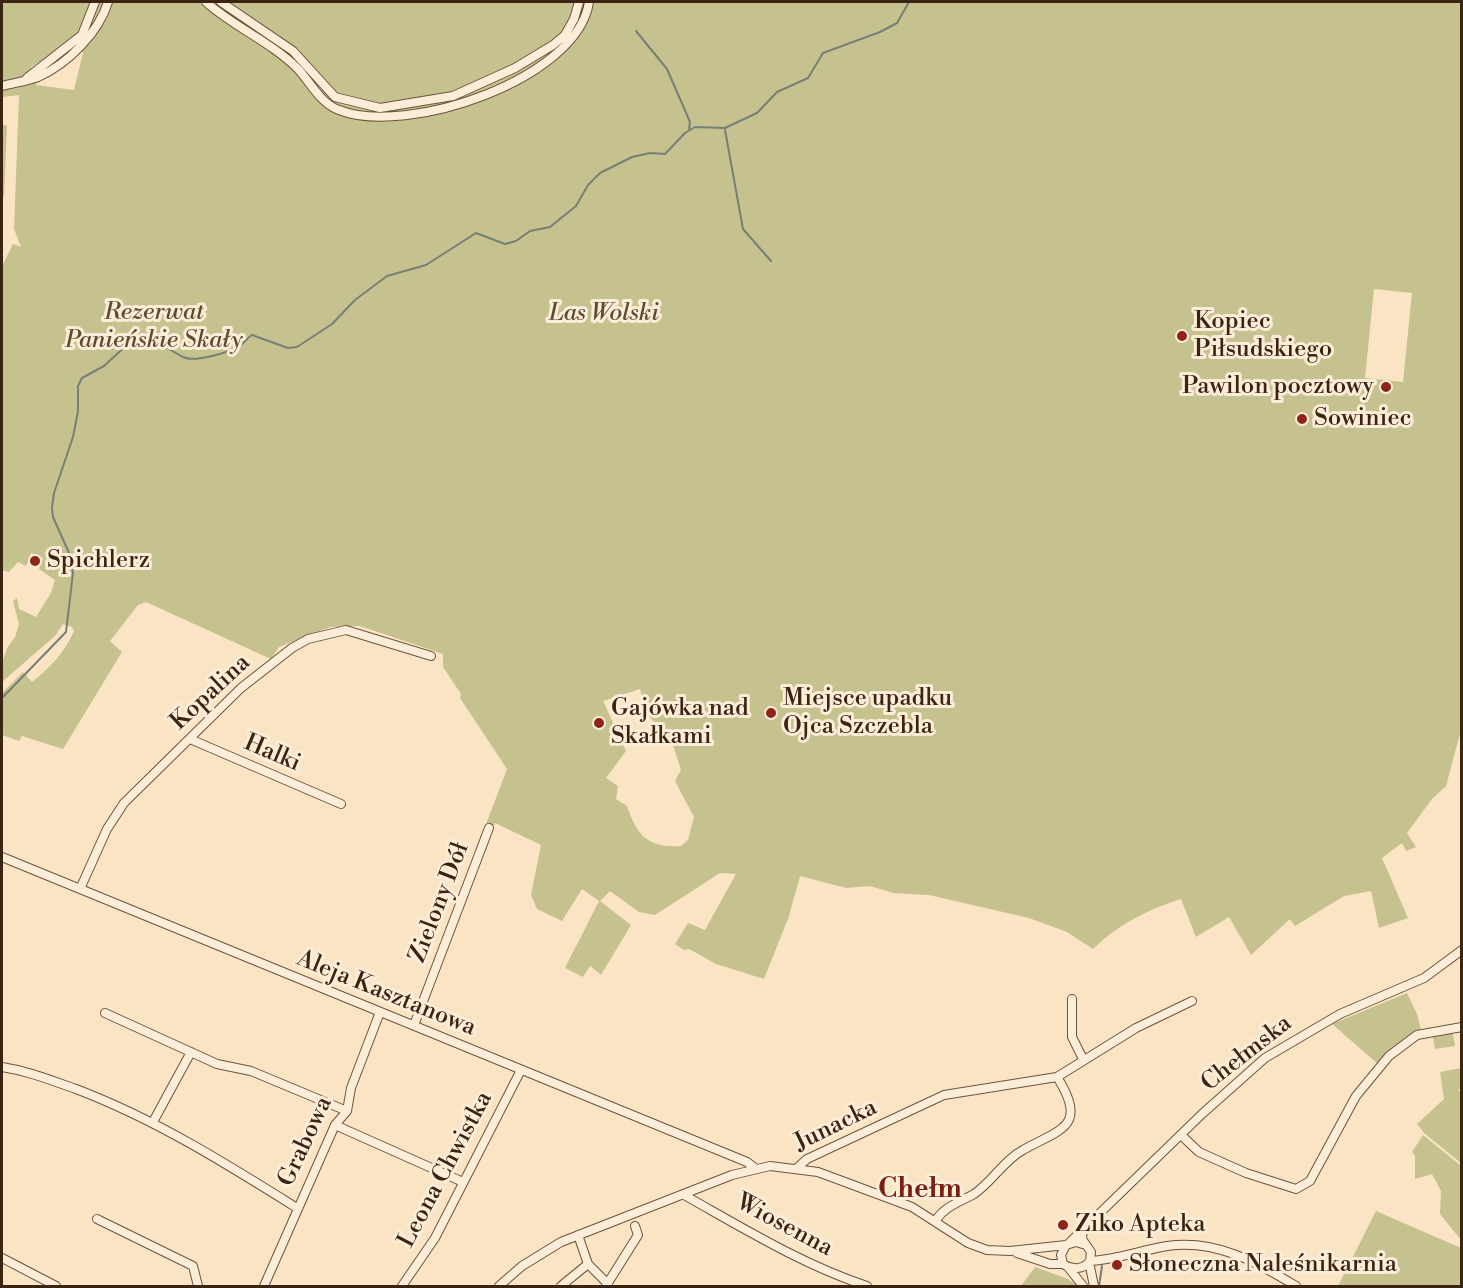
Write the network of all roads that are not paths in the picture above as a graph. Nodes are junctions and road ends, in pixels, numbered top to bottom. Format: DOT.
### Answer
graph roads {
  1 [pos="95,2"];
  2 [pos="108,2"];
  3 [pos="206,2"];
  4 [pos="221,2"];
  5 [pos="579,2"];
  6 [pos="589,2"];
  7 [pos="27,78"];
  8 [pos="2,86"];
  9 [pos="431,656"];
  10 [pos="190,739"];
  11 [pos="341,804"];
  12 [pos="489,828"];
  13 [pos="2,857"];
  14 [pos="80,889"];
  15 [pos="1461,950"];
  16 [pos="1072,999"];
  17 [pos="1192,1001"];
  18 [pos="105,1012"];
  19 [pos="380,1012"];
  20 [pos="414,1025"];
  21 [pos="1461,1027"];
  22 [pos="191,1052"];
  23 [pos="1083,1059"];
  24 [pos="2,1067"];
  25 [pos="521,1070"];
  26 [pos="1057,1077"];
  27 [pos="347,1111"];
  28 [pos="153,1122"];
  29 [pos="335,1125"];
  30 [pos="1181,1135"];
  31 [pos="755,1168"];
  32 [pos="797,1168"];
  33 [pos="463,1182"];
  34 [pos="684,1195"];
  35 [pos="297,1208"];
  36 [pos="97,1219"];
  37 [pos="936,1220"];
  38 [pos="634,1226"];
  39 [pos="1084,1227"];
  40 [pos="578,1235"];
  41 [pos="1067,1244"];
  42 [pos="1088,1248"];
  43 [pos="1010,1251"];
  44 [pos="1120,1255"];
  45 [pos="2,1258"];
  46 [pos="1090,1261"];
  47 [pos="588,1264"];
  48 [pos="1065,1265"];
  49 [pos="607,1285"];
  50 [pos="56,1287"];
  51 [pos="198,1287"];
  52 [pos="264,1287"];
  53 [pos="402,1287"];
  54 [pos="499,1287"];
  55 [pos="561,1287"];
  56 [pos="867,1287"];
  57 [pos="1083,1287"];
  58 [pos="1094,1287"];
  59 [pos="1296,1287"];
  1 -- 7 [label="street"];
  2 -- 7 [label="street"];
  3 -- 6 [label="street"];
  4 -- 5 [label="street"];
  7 -- 8 [label="street"];
  9 -- 10 [label="street, Kopalina"];
  10 -- 11 [label="street, Halki"];
  10 -- 14 [label="street, Kopalina"];
  12 -- 20 [label="street, Zielony Dół"];
  13 -- 14 [label="street, Aleja Kasztanowa"];
  14 -- 19 [label="street, Aleja Kasztanowa"];
  15 -- 30 [label="street, Chełmska"];
  16 -- 23 [label="street"];
  17 -- 23 [label="street, Junacka"];
  18 -- 22 [label="street"];
  19 -- 20 [label="street, Aleja Kasztanowa"];
  19 -- 27 [label="street, Grabowa"];
  20 -- 25 [label="street, Aleja Kasztanowa"];
  21 -- 30 [label="street"];
  22 -- 27 [label="street"];
  22 -- 28 [label="street"];
  23 -- 26 [label="street, Junacka"];
  24 -- 28 [label="street"];
  25 -- 31 [label="street, Aleja Kasztanowa"];
  25 -- 33 [label="street, Leona Chwistka"];
  26 -- 32 [label="street, Junacka"];
  26 -- 37 [label="street"];
  27 -- 29 [label="street, Grabowa"];
  28 -- 35 [label="street"];
  29 -- 33 [label="street"];
  29 -- 35 [label="street, Grabowa"];
  30 -- 39 [label="street, Chełmska"];
  31 -- 32 [label="street, Junacka"];
  31 -- 34 [label="street, Junacka"];
  32 -- 37 [label="street"];
  33 -- 53 [label="street, Leona Chwistka"];
  34 -- 40 [label="street, Junacka"];
  34 -- 56 [label="street, Wiosenna"];
  35 -- 52 [label="street, Grabowa"];
  36 -- 51 [label="street"];
  37 -- 43 [label="street"];
  38 -- 49 [label="street"];
  39 -- 41 [label="street, Chełmska"];
  39 -- 42 [label="street"];
  40 -- 47 [label="street"];
  40 -- 54 [label="street, Junacka"];
  41 -- 42 [label="street"];
  41 -- 43 [label="street"];
  41 -- 48 [label="street"];
  42 -- 44 [label="street"];
  42 -- 46 [label="street"];
  43 -- 48 [label="street"];
  44 -- 46 [label="street"];
  44 -- 59 [label="street"];
  45 -- 50 [label="street"];
  46 -- 48 [label="street"];
  46 -- 58 [label="street"];
  47 -- 49 [label="street"];
  47 -- 55 [label="street"];
  48 -- 57 [label="street"];
}
